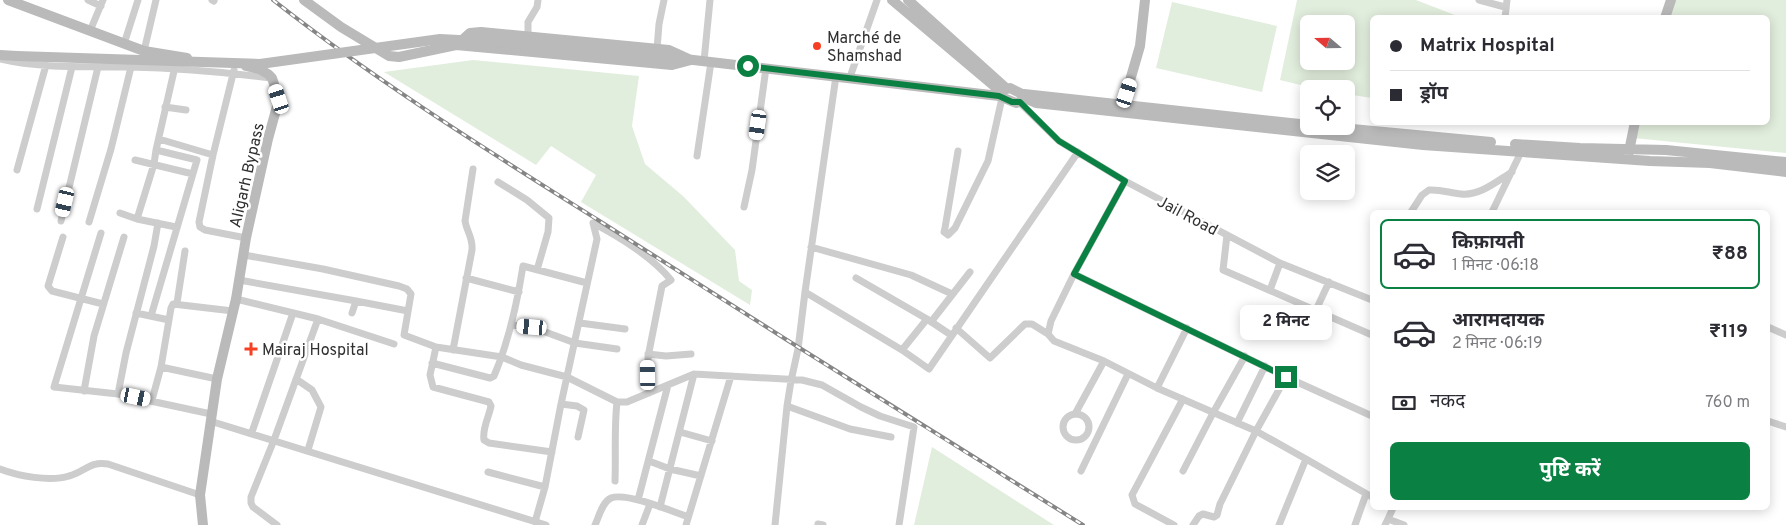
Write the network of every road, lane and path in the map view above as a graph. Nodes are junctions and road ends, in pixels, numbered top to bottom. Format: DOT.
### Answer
graph roads {
  1 [pos="8,0"];
  2 [pos="88,0"];
  3 [pos="138,0"];
  4 [pos="156,0"];
  5 [pos="304,0"];
  6 [pos="538,0"];
  7 [pos="664,0"];
  8 [pos="710,0"];
  9 [pos="878,0"];
  10 [pos="892,0"];
  11 [pos="908,0"];
  12 [pos="1145,0"];
  13 [pos="1479,0"];
  14 [pos="1670,0"];
  15 [pos="102,3"];
  16 [pos="1506,4"];
  17 [pos="1666,15"];
  18 [pos="90,31"];
  19 [pos="528,36"];
  20 [pos="124,44"];
  21 [pos="456,46"];
  22 [pos="657,48"];
  23 [pos="144,51"];
  24 [pos="0,55"];
  25 [pos="177,57"];
  26 [pos="0,59"];
  27 [pos="691,60"];
  28 [pos="708,62"];
  29 [pos="46,65"];
  30 [pos="72,67"];
  31 [pos="98,67"];
  32 [pos="131,67"];
  33 [pos="766,68"];
  34 [pos="174,69"];
  35 [pos="234,69"];
  36 [pos="836,76"];
  37 [pos="850,78"];
  38 [pos="1002,94"];
  39 [pos="1021,98"];
  40 [pos="165,107"];
  41 [pos="1122,108"];
  42 [pos="186,110"];
  43 [pos="1300,124"];
  44 [pos="1634,125"];
  45 [pos="1355,130"];
  46 [pos="159,139"];
  47 [pos="1522,148"];
  48 [pos="156,150"];
  49 [pos="958,152"];
  50 [pos="1078,152"];
  51 [pos="1628,154"];
  52 [pos="213,155"];
  53 [pos="697,156"];
  54 [pos="135,160"];
  55 [pos="1786,162"];
  56 [pos="154,164"];
  57 [pos="473,169"];
  58 [pos="17,170"];
  59 [pos="1512,172"];
  60 [pos="1786,172"];
  61 [pos="193,174"];
  62 [pos="1125,181"];
  63 [pos="498,182"];
  64 [pos="744,207"];
  65 [pos="37,209"];
  66 [pos="1412,210"];
  67 [pos="1493,210"];
  68 [pos="120,213"];
  69 [pos="137,219"];
  70 [pos="61,221"];
  71 [pos="89,222"];
  72 [pos="158,224"];
  73 [pos="176,227"];
  74 [pos="101,233"];
  75 [pos="1226,235"];
  76 [pos="63,237"];
  77 [pos="124,237"];
  78 [pos="246,238"];
  79 [pos="811,247"];
  80 [pos="185,251"];
  81 [pos="244,255"];
  82 [pos="1280,263"];
  83 [pos="537,270"];
  84 [pos="970,272"];
  85 [pos="1074,274"];
  86 [pos="466,278"];
  87 [pos="856,278"];
  88 [pos="239,280"];
  89 [pos="1329,282"];
  90 [pos="587,283"];
  91 [pos="1270,290"];
  92 [pos="519,292"];
  93 [pos="805,292"];
  94 [pos="952,294"];
  95 [pos="81,298"];
  96 [pos="236,299"];
  97 [pos="1370,299"];
  98 [pos="356,301"];
  99 [pos="177,303"];
  100 [pos="103,304"];
  101 [pos="1316,310"];
  102 [pos="233,311"];
  103 [pos="408,311"];
  104 [pos="136,313"];
  105 [pos="293,313"];
  106 [pos="352,314"];
  107 [pos="151,316"];
  108 [pos="318,319"];
  109 [pos="169,320"];
  110 [pos="929,320"];
  111 [pos="580,323"];
  112 [pos="511,326"];
  113 [pos="956,328"];
  114 [pos="1187,328"];
  115 [pos="1770,328"];
  116 [pos="625,329"];
  117 [pos="1048,334"];
  118 [pos="1370,334"];
  119 [pos="1786,335"];
  120 [pos="951,336"];
  121 [pos="575,343"];
  122 [pos="394,344"];
  123 [pos="436,347"];
  124 [pos="617,349"];
  125 [pos="453,350"];
  126 [pos="902,350"];
  127 [pos="648,354"];
  128 [pos="691,354"];
  129 [pos="1245,356"];
  130 [pos="502,357"];
  131 [pos="1104,362"];
  132 [pos="432,363"];
  133 [pos="1266,366"];
  134 [pos="161,367"];
  135 [pos="694,374"];
  136 [pos="1128,374"];
  137 [pos="731,376"];
  138 [pos="567,377"];
  139 [pos="1286,377"];
  140 [pos="217,379"];
  141 [pos="296,379"];
  142 [pos="790,381"];
  143 [pos="668,385"];
  144 [pos="1157,388"];
  145 [pos="84,391"];
  146 [pos="649,393"];
  147 [pos="118,394"];
  148 [pos="1182,399"];
  149 [pos="152,400"];
  150 [pos="617,402"];
  151 [pos="561,404"];
  152 [pos="787,406"];
  153 [pos="1213,413"];
  154 [pos="1075,414"];
  155 [pos="1370,415"];
  156 [pos="211,417"];
  157 [pos="1770,422"];
  158 [pos="1237,423"];
  159 [pos="1786,427"];
  160 [pos="1256,431"];
  161 [pos="252,432"];
  162 [pos="680,432"];
  163 [pos="578,437"];
  164 [pos="891,437"];
  165 [pos="274,440"];
  166 [pos="712,441"];
  167 [pos="308,450"];
  168 [pos="552,452"];
  169 [pos="1306,459"];
  170 [pos="649,461"];
  171 [pos="0,469"];
  172 [pos="670,469"];
  173 [pos="1081,471"];
  174 [pos="1183,471"];
  175 [pos="488,472"];
  176 [pos="701,476"];
  177 [pos="615,481"];
  178 [pos="545,487"];
  179 [pos="200,495"];
  180 [pos="1369,495"];
  181 [pos="638,500"];
  182 [pos="650,504"];
  183 [pos="660,507"];
  184 [pos="1392,510"];
  185 [pos="688,517"];
  186 [pos="536,522"];
  187 [pos="1386,522"];
  188 [pos="202,525"];
  189 [pos="277,525"];
  190 [pos="546,525"];
  191 [pos="595,525"];
  192 [pos="642,525"];
  193 [pos="686,525"];
  194 [pos="775,525"];
  195 [pos="900,525"];
  196 [pos="1174,525"];
  197 [pos="1193,525"];
  198 [pos="1279,525"];
  199 [pos="1355,525"];
  200 [pos="1404,525"];
  1 -- 18 [label="main road, Aligarh Bypass"];
  2 -- 15 [label="street"];
  3 -- 20 [label="street"];
  4 -- 23 [label="street"];
  5 -- 21 [label="main road"];
  6 -- 19 [label="street"];
  7 -- 22 [label="street"];
  8 -- 28 [label="street"];
  9 -- 37 [label="street"];
  10 -- 38 [label="main road"];
  11 -- 38 [label="main road"];
  12 -- 41 [label="main road"];
  13 -- 16 [label="street"];
  14 -- 17 [label="main road"];
  15 -- 18 [label="street"];
  18 -- 20 [label="main road, Aligarh Bypass"];
  19 -- 21 [label="main road"];
  19 -- 22 [label="main road"];
  20 -- 23 [label="main road, Aligarh Bypass"];
  21 -- 27 [label="main road"];
  22 -- 27 [label="main road"];
  23 -- 25 [label="main road, Aligarh Bypass"];
  24 -- 27 [label="main road, bridge"];
  25 -- 34 [label="street"];
  25 -- 35 [label="main road, Aligarh Bypass"];
  26 -- 29 [label="street"];
  27 -- 28 [label="main road"];
  28 -- 33 [label="main road"];
  28 -- 53 [label="street"];
  29 -- 30 [label="street"];
  29 -- 58 [label="street"];
  30 -- 31 [label="street"];
  30 -- 65 [label="street"];
  31 -- 32 [label="street"];
  31 -- 70 [label="street"];
  32 -- 34 [label="street"];
  32 -- 71 [label="street"];
  33 -- 36 [label="main road"];
  33 -- 64 [label="street"];
  34 -- 35 [label="street"];
  34 -- 40 [label="street"];
  35 -- 52 [label="street"];
  35 -- 78 [label="main road, Aligarh Bypass"];
  36 -- 37 [label="main road"];
  36 -- 79 [label="street"];
  37 -- 38 [label="main road"];
  38 -- 39 [label="main road"];
  38 -- 49 [label="street"];
  39 -- 41 [label="main road"];
  39 -- 50 [label="street, Jail Road"];
  40 -- 42 [label="street"];
  40 -- 46 [label="street"];
  41 -- 43 [label="main road"];
  41 -- 47 [label="main road"];
  44 -- 51 [label="main road"];
  45 -- 47 [label="main road"];
  46 -- 48 [label="street"];
  46 -- 52 [label="street"];
  47 -- 51 [label="main road"];
  47 -- 59 [label="street"];
  48 -- 56 [label="street"];
  48 -- 61 [label="street"];
  50 -- 62 [label="street, Jail Road"];
  50 -- 113 [label="street"];
  51 -- 55 [label="main road"];
  51 -- 60 [label="main road"];
  52 -- 78 [label="street"];
  54 -- 56 [label="street"];
  56 -- 61 [label="street"];
  56 -- 69 [label="street"];
  57 -- 86 [label="street"];
  59 -- 66 [label="street"];
  59 -- 67 [label="street"];
  61 -- 73 [label="street"];
  62 -- 75 [label="street, Jail Road"];
  62 -- 85 [label="street"];
  63 -- 83 [label="street"];
  68 -- 69 [label="street"];
  69 -- 72 [label="street"];
  72 -- 73 [label="street"];
  72 -- 104 [label="street"];
  73 -- 107 [label="street"];
  74 -- 95 [label="street"];
  75 -- 82 [label="street, Jail Road"];
  75 -- 91 [label="street"];
  76 -- 95 [label="street"];
  77 -- 100 [label="street"];
  78 -- 81 [label="main road, Aligarh Bypass"];
  79 -- 93 [label="street"];
  79 -- 94 [label="street"];
  80 -- 99 [label="street"];
  81 -- 88 [label="main road, Aligarh Bypass"];
  81 -- 103 [label="street"];
  82 -- 89 [label="street, Jail Road"];
  82 -- 91 [label="street"];
  83 -- 90 [label="street"];
  83 -- 92 [label="street"];
  84 -- 94 [label="street"];
  85 -- 114 [label="street"];
  85 -- 117 [label="street"];
  86 -- 92 [label="street"];
  86 -- 125 [label="street"];
  87 -- 110 [label="street"];
  88 -- 96 [label="main road, Aligarh Bypass"];
  88 -- 98 [label="street"];
  89 -- 97 [label="street, Jail Road"];
  89 -- 101 [label="street"];
  90 -- 111 [label="street"];
  90 -- 127 [label="street"];
  91 -- 101 [label="street"];
  92 -- 112 [label="street"];
  93 -- 126 [label="street"];
  93 -- 142 [label="street"];
  94 -- 110 [label="street"];
  95 -- 100 [label="street"];
  95 -- 145 [label="street"];
  96 -- 102 [label="main road, Aligarh Bypass"];
  96 -- 105 [label="street"];
  98 -- 103 [label="street"];
  98 -- 106 [label="street"];
  99 -- 102 [label="street"];
  99 -- 109 [label="street"];
  100 -- 145 [label="street"];
  101 -- 118 [label="street"];
  102 -- 140 [label="main road, Aligarh Bypass"];
  103 -- 123 [label="street"];
  104 -- 107 [label="street"];
  104 -- 147 [label="street"];
  105 -- 108 [label="street"];
  105 -- 161 [label="street"];
  107 -- 109 [label="street"];
  108 -- 122 [label="street"];
  108 -- 141 [label="street"];
  109 -- 134 [label="street"];
  110 -- 120 [label="street"];
  110 -- 126 [label="street"];
  111 -- 116 [label="street"];
  111 -- 121 [label="street"];
  112 -- 121 [label="street"];
  112 -- 130 [label="street"];
  113 -- 117 [label="street"];
  113 -- 120 [label="street"];
  114 -- 129 [label="street"];
  114 -- 144 [label="street"];
  115 -- 119 [label="street"];
  117 -- 131 [label="street"];
  120 -- 126 [label="street"];
  121 -- 124 [label="street"];
  121 -- 138 [label="street"];
  123 -- 125 [label="street"];
  123 -- 132 [label="street"];
  125 -- 130 [label="street"];
  127 -- 128 [label="street"];
  127 -- 146 [label="street"];
  129 -- 133 [label="street"];
  129 -- 153 [label="street"];
  130 -- 132 [label="street"];
  130 -- 138 [label="street"];
  131 -- 136 [label="street"];
  131 -- 154 [label="street"];
  132 -- 168 [label="street"];
  133 -- 139 [label="street"];
  133 -- 158 [label="street"];
  134 -- 140 [label="street"];
  134 -- 149 [label="street"];
  135 -- 137 [label="street"];
  135 -- 143 [label="street"];
  135 -- 162 [label="street"];
  136 -- 144 [label="street"];
  136 -- 173 [label="street"];
  137 -- 142 [label="street"];
  137 -- 166 [label="street"];
  138 -- 150 [label="street"];
  138 -- 151 [label="street"];
  139 -- 155 [label="street"];
  139 -- 160 [label="street"];
  140 -- 156 [label="main road, Aligarh Bypass"];
  141 -- 165 [label="street"];
  141 -- 167 [label="street"];
  142 -- 152 [label="street"];
  142 -- 195 [label="street"];
  143 -- 146 [label="street"];
  143 -- 170 [label="street"];
  144 -- 148 [label="street"];
  145 -- 147 [label="street"];
  146 -- 150 [label="street"];
  147 -- 149 [label="street"];
  148 -- 153 [label="street"];
  148 -- 196 [label="street"];
  149 -- 156 [label="street"];
  150 -- 177 [label="street"];
  151 -- 163 [label="street"];
  151 -- 168 [label="street"];
  152 -- 164 [label="street"];
  152 -- 194 [label="street"];
  153 -- 158 [label="street"];
  153 -- 174 [label="street"];
  156 -- 161 [label="street"];
  156 -- 179 [label="main road, Aligarh Bypass"];
  157 -- 159 [label="street"];
  158 -- 160 [label="street"];
  160 -- 169 [label="street"];
  160 -- 197 [label="street"];
  161 -- 165 [label="street"];
  162 -- 166 [label="street"];
  162 -- 172 [label="street"];
  165 -- 167 [label="street"];
  165 -- 189 [label="street"];
  166 -- 176 [label="street"];
  167 -- 186 [label="street"];
  168 -- 178 [label="street"];
  169 -- 180 [label="street"];
  169 -- 198 [label="street"];
  170 -- 172 [label="street"];
  170 -- 181 [label="street"];
  171 -- 179 [label="street"];
  172 -- 176 [label="street"];
  172 -- 183 [label="street"];
  175 -- 178 [label="street"];
  176 -- 185 [label="street"];
  178 -- 186 [label="street"];
  179 -- 188 [label="main road, Aligarh Bypass"];
  180 -- 199 [label="street"];
  181 -- 182 [label="street"];
  181 -- 191 [label="street"];
  182 -- 183 [label="street"];
  182 -- 192 [label="street"];
  183 -- 185 [label="street"];
  184 -- 187 [label="street"];
  185 -- 193 [label="street"];
  186 -- 190 [label="street"];
  187 -- 200 [label="street"];
}
